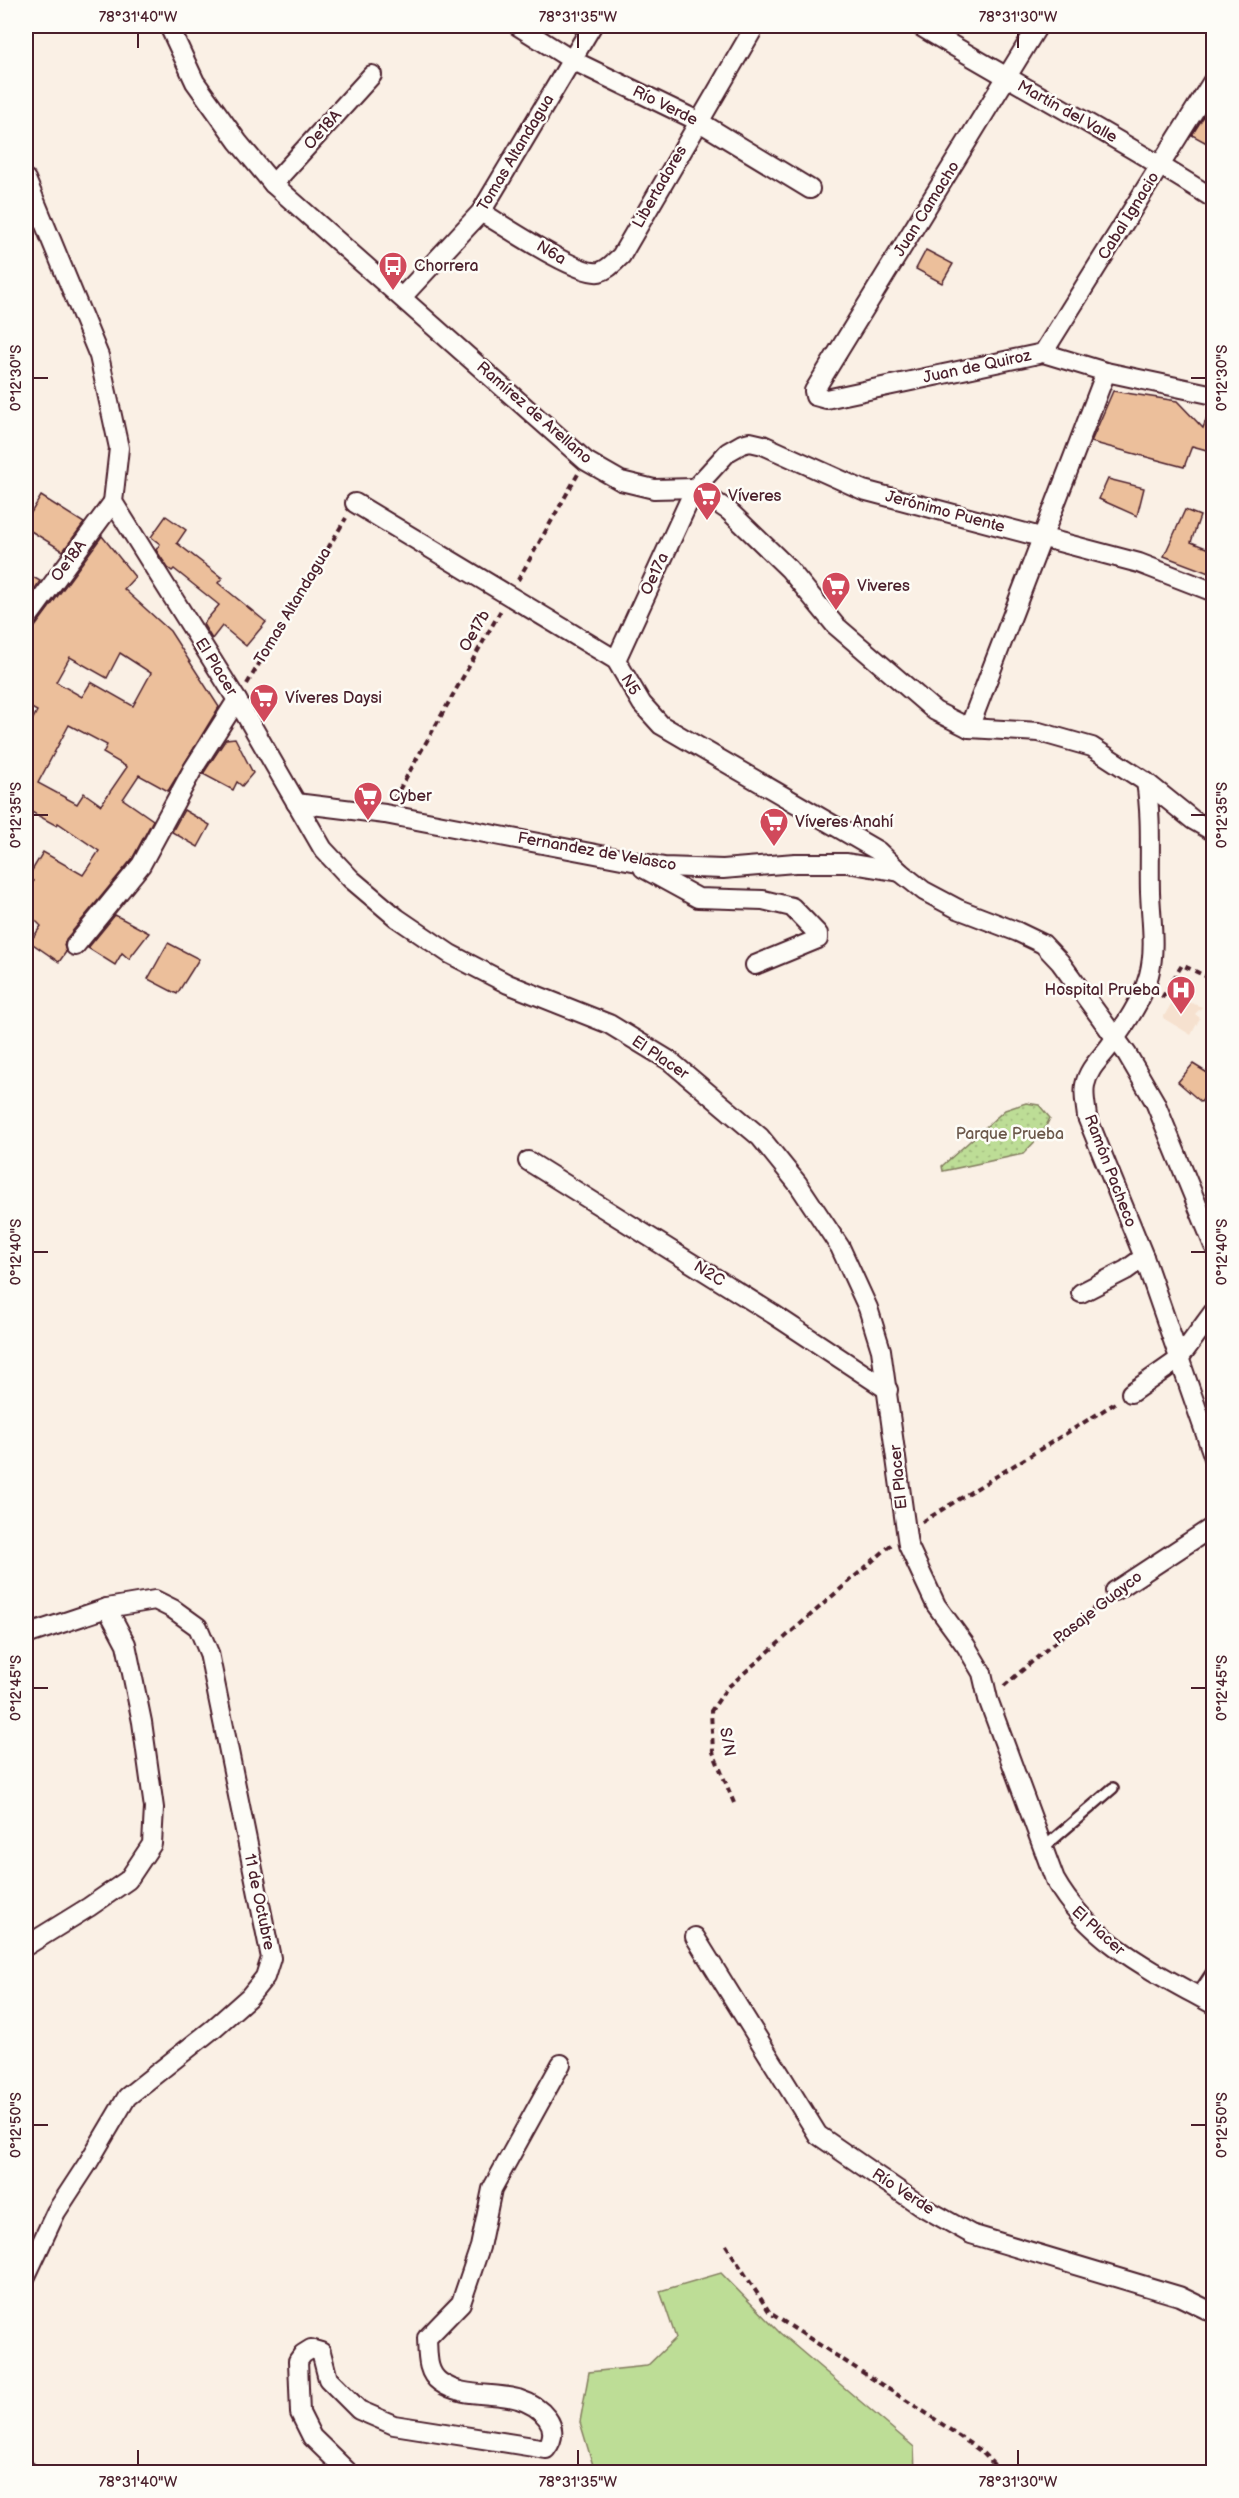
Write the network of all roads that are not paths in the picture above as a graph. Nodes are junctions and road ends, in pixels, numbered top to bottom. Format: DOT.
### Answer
graph roads {
  1 [pos="170,26"];
  2 [pos="518,26"];
  3 [pos="592,26"];
  4 [pos="755,26"];
  5 [pos="920,26"];
  6 [pos="1038,26"];
  7 [pos="572,60"];
  8 [pos="372,75"];
  9 [pos="1007,79"];
  10 [pos="1214,79"];
  11 [pos="698,121"];
  12 [pos="1161,165"];
  13 [pos="26,179"];
  14 [pos="273,184"];
  15 [pos="810,189"];
  16 [pos="1214,200"];
  17 [pos="481,212"];
  18 [pos="621,256"];
  19 [pos="402,297"];
  20 [pos="1043,353"];
  21 [pos="1106,372"];
  22 [pos="814,391"];
  23 [pos="1214,395"];
  24 [pos="695,488"];
  25 [pos="113,502"];
  26 [pos="355,503"];
  27 [pos="1041,538"];
  28 [pos="1214,592"];
  29 [pos="26,620"];
  30 [pos="615,660"];
  31 [pos="237,700"];
  32 [pos="969,728"];
  33 [pos="1146,782"];
  34 [pos="296,803"];
  35 [pos="1214,832"];
  36 [pos="629,860"];
  37 [pos="900,872"];
  38 [pos="75,946"];
  39 [pos="755,965"];
  40 [pos="1116,1038"];
  41 [pos="528,1161"];
  42 [pos="1214,1246"];
  43 [pos="1144,1257"];
  44 [pos="1081,1293"];
  45 [pos="1214,1311"];
  46 [pos="1178,1360"];
  47 [pos="888,1390"];
  48 [pos="1131,1393"];
  49 [pos="1214,1458"];
  50 [pos="1214,1526"];
  51 [pos="1115,1591"];
  52 [pos="107,1608"];
  53 [pos="26,1635"];
  54 [pos="1113,1788"];
  55 [pos="1042,1849"];
  56 [pos="695,1937"];
  57 [pos="26,1946"];
  58 [pos="1214,1969"];
  59 [pos="1196,1996"];
  60 [pos="1214,2005"];
  61 [pos="561,2064"];
  62 [pos="26,2276"];
  63 [pos="1214,2313"];
  64 [pos="348,2472"];
  1 -- 14 [label="street, Ramírez de Arellano"];
  2 -- 7 [label="street, Río Verde"];
  3 -- 7 [label="street, Tomas Altandagua"];
  4 -- 11 [label="street, Libertadores"];
  5 -- 9 [label="street, Martín del Valle"];
  6 -- 9 [label="street, Juan Camacho"];
  7 -- 11 [label="street, Río Verde"];
  7 -- 17 [label="street, Tomas Altandagua"];
  8 -- 14 [label="street, Oe18A"];
  9 -- 12 [label="street, Martín del Valle"];
  9 -- 22 [label="street, Juan Camacho"];
  10 -- 12 [label="street, Cabal Ignacio"];
  11 -- 15 [label="street, Río Verde"];
  11 -- 18 [label="street, Libertadores"];
  12 -- 16 [label="street, Martín del Valle"];
  12 -- 20 [label="street, Cabal Ignacio"];
  13 -- 25 [label="street"];
  14 -- 19 [label="street, Ramírez de Arellano"];
  17 -- 18 [label="street, N6a"];
  17 -- 19 [label="street, Tomas Altandagua"];
  19 -- 24 [label="street, Ramírez de Arellano"];
  20 -- 21 [label="street, Juan de Quiroz"];
  20 -- 22 [label="street, Juan de Quiroz"];
  21 -- 23 [label="street, Juan de Quiroz"];
  21 -- 27 [label="street"];
  24 -- 27 [label="street, Jerónimo Puente"];
  24 -- 30 [label="street, Oe17a"];
  24 -- 32 [label="street"];
  25 -- 29 [label="street, Oe18A"];
  25 -- 31 [label="street, El Placer"];
  26 -- 30 [label="street, N5"];
  27 -- 28 [label="street, Jerónimo Puente"];
  27 -- 32 [label="street"];
  30 -- 37 [label="street, N5"];
  31 -- 34 [label="street, El Placer"];
  31 -- 38 [label="street"];
  32 -- 33 [label="street"];
  33 -- 35 [label="street"];
  33 -- 40 [label="street, Ramón Pacheco"];
  34 -- 36 [label="street, Fernandez de Velasco"];
  34 -- 47 [label="street, El Placer"];
  36 -- 37 [label="street, Fernandez de Velasco"];
  36 -- 39 [label="street"];
  37 -- 40 [label="street, N5"];
  40 -- 42 [label="street, N5"];
  40 -- 43 [label="street, Ramón Pacheco"];
  41 -- 47 [label="street, N2C"];
  43 -- 44 [label="street"];
  43 -- 46 [label="street, Ramón Pacheco"];
  45 -- 46 [label="street"];
  46 -- 48 [label="street"];
  46 -- 49 [label="street, Ramón Pacheco"];
  47 -- 55 [label="street, El Placer"];
  50 -- 51 [label="street, Pasaje Guayco"];
  52 -- 53 [label="street, 11 de Octubre"];
  52 -- 57 [label="street"];
  52 -- 62 [label="street, 11 de Octubre"];
  54 -- 55 [label="lane"];
  55 -- 59 [label="street, El Placer"];
  56 -- 63 [label="street, Río Verde"];
  58 -- 59 [label="lane"];
  59 -- 60 [label="street, El Placer"];
  61 -- 64 [label="street"];
}
